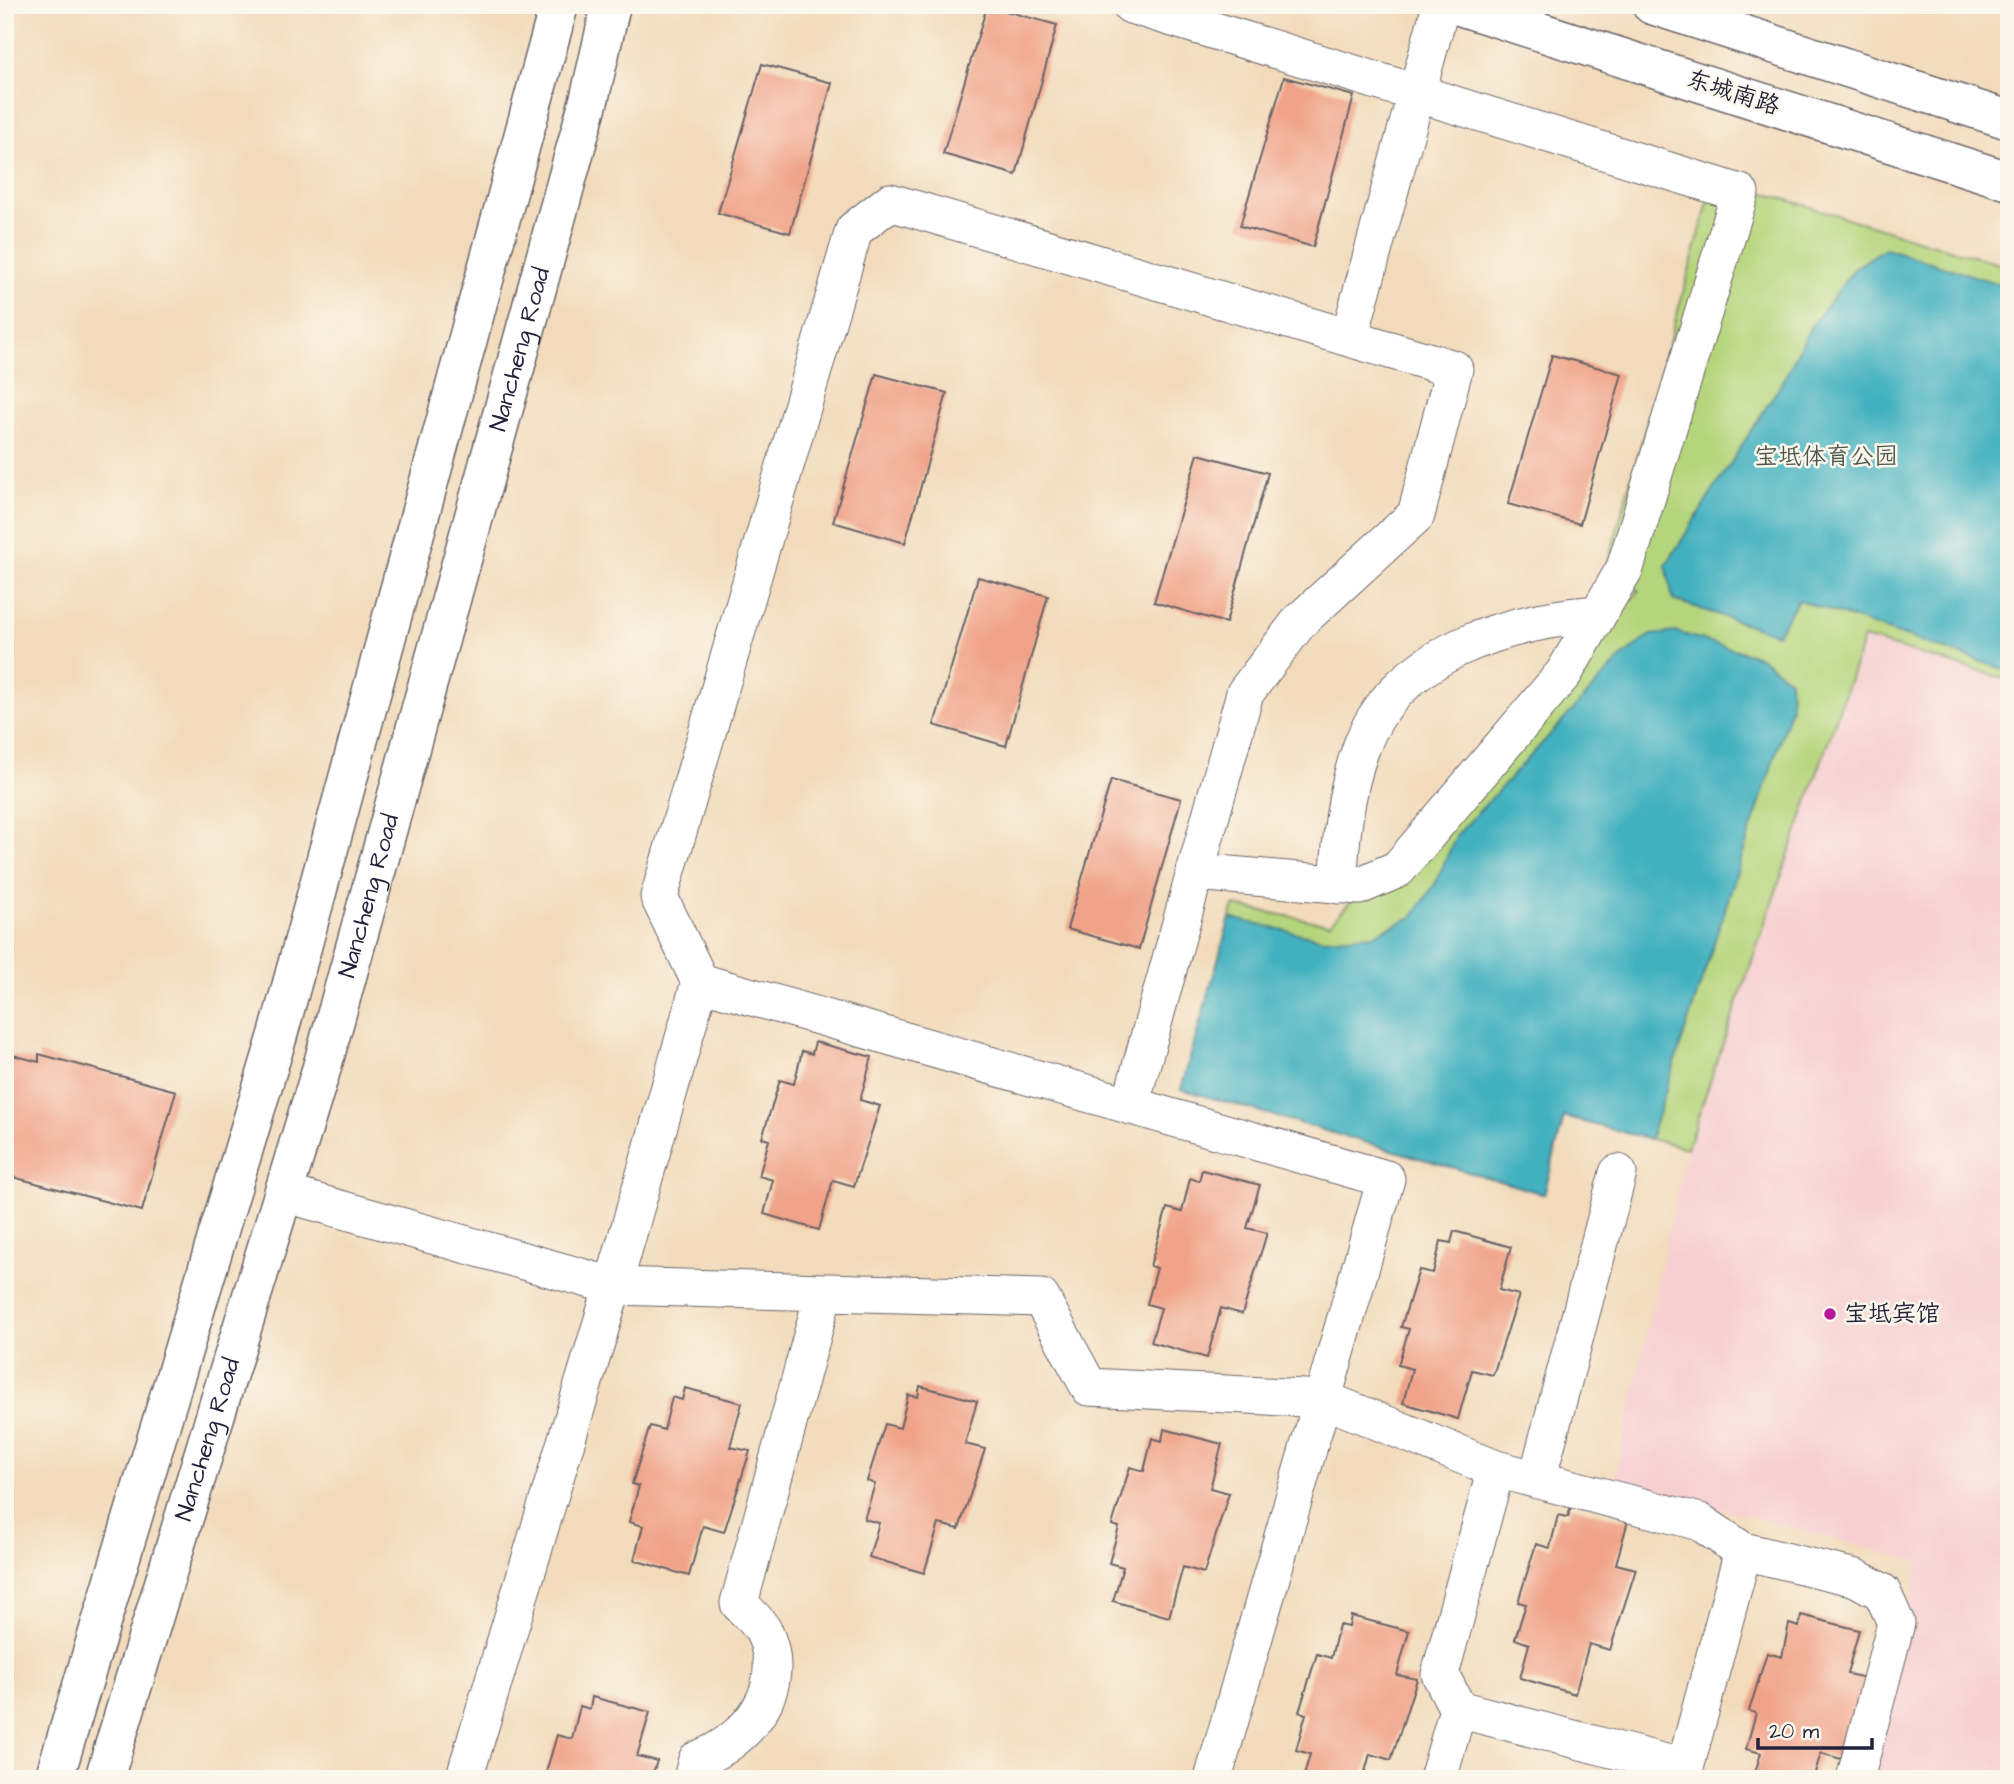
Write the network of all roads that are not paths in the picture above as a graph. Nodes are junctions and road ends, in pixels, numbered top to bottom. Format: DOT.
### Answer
graph roads {
  1 [pos="559,5"];
  2 [pos="592,5"];
  3 [pos="611,5"];
  4 [pos="633,5"];
  5 [pos="1131,5"];
  6 [pos="1441,5"];
  7 [pos="1456,5"];
  8 [pos="1653,5"];
  9 [pos="1414,94"];
  10 [pos="590,96"];
  11 [pos="2009,120"];
  12 [pos="2009,181"];
  13 [pos="1349,338"];
  14 [pos="1598,614"];
  15 [pos="1195,872"];
  16 [pos="1338,885"];
  17 [pos="700,982"];
  18 [pos="1130,1105"];
  19 [pos="1618,1173"];
  20 [pos="284,1193"];
  21 [pos="613,1286"];
  22 [pos="824,1292"];
  23 [pos="1323,1399"];
  24 [pos="1496,1469"];
  25 [pos="1537,1480"];
  26 [pos="1743,1551"];
  27 [pos="1458,1709"];
  28 [pos="1683,1773"];
  29 [pos="54,1779"];
  30 [pos="104,1779"];
  31 [pos="464,1779"];
  32 [pos="692,1779"];
  33 [pos="1213,1779"];
  34 [pos="1438,1779"];
  35 [pos="1855,1779"];
  1 -- 29 [label="main road, Nancheng Road"];
  2 -- 10 [label="main road"];
  3 -- 10 [label="main road, Nancheng Road"];
  4 -- 10 [label="main road"];
  5 -- 9 [label="street"];
  6 -- 9 [label="street"];
  7 -- 12 [label="main road, 东城南路"];
  8 -- 11 [label="main road"];
  9 -- 13 [label="street"];
  9 -- 14 [label="street"];
  10 -- 20 [label="main road, Nancheng Road"];
  13 -- 15 [label="street"];
  13 -- 17 [label="street"];
  14 -- 16 [label="street"];
  14 -- 16 [label="street"];
  15 -- 16 [label="street"];
  15 -- 18 [label="street"];
  17 -- 18 [label="street"];
  17 -- 21 [label="street"];
  18 -- 23 [label="street"];
  19 -- 25 [label="street"];
  20 -- 21 [label="street"];
  20 -- 30 [label="main road, Nancheng Road"];
  21 -- 22 [label="street"];
  21 -- 31 [label="street"];
  22 -- 23 [label="street"];
  22 -- 32 [label="street"];
  23 -- 24 [label="street"];
  23 -- 33 [label="street"];
  24 -- 25 [label="street"];
  24 -- 27 [label="street"];
  25 -- 26 [label="street"];
  26 -- 28 [label="street"];
  26 -- 35 [label="street"];
  27 -- 28 [label="street"];
  27 -- 34 [label="street"];
}
